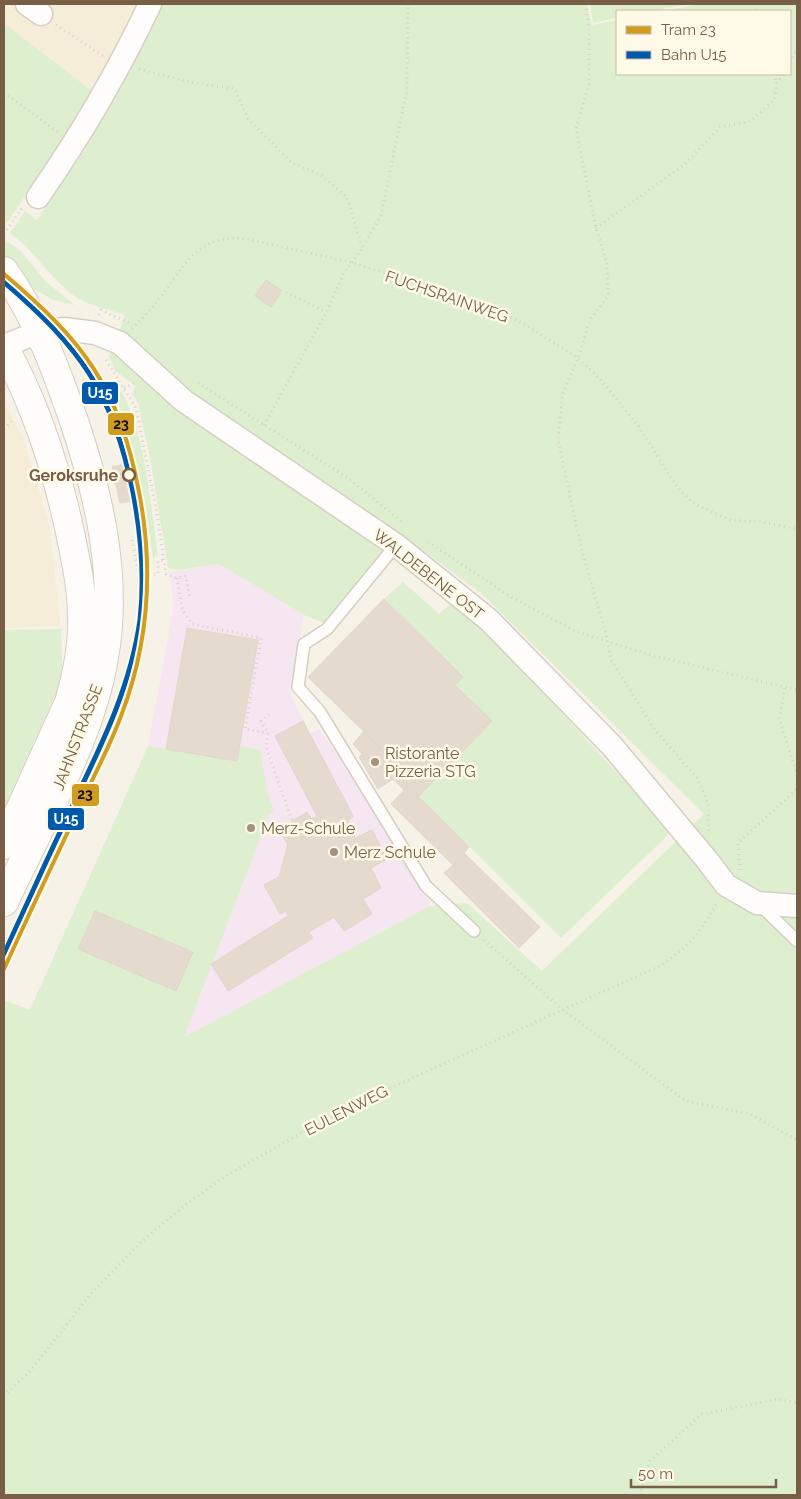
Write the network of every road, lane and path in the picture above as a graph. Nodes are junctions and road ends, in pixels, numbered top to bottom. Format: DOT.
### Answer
graph roads {
  1 [pos="150,4"];
  2 [pos="408,4"];
  3 [pos="586,4"];
  4 [pos="34,9"];
  5 [pos="120,66"];
  6 [pos="774,75"];
  7 [pos="782,75"];
  8 [pos="777,83"];
  9 [pos="4,93"];
  10 [pos="75,144"];
  11 [pos="38,197"];
  12 [pos="8,227"];
  13 [pos="596,228"];
  14 [pos="4,234"];
  15 [pos="362,248"];
  16 [pos="350,262"];
  17 [pos="4,271"];
  18 [pos="286,292"];
  19 [pos="101,310"];
  20 [pos="326,312"];
  21 [pos="40,332"];
  22 [pos="140,334"];
  23 [pos="127,335"];
  24 [pos="4,346"];
  25 [pos="578,358"];
  26 [pos="116,378"];
  27 [pos="192,380"];
  28 [pos="100,394"];
  29 [pos="264,424"];
  30 [pos="112,430"];
  31 [pos="405,524"];
  32 [pos="797,529"];
  33 [pos="420,536"];
  34 [pos="132,540"];
  35 [pos="396,545"];
  36 [pos="163,560"];
  37 [pos="177,578"];
  38 [pos="190,598"];
  39 [pos="609,643"];
  40 [pos="785,688"];
  41 [pos="797,690"];
  42 [pos="269,714"];
  43 [pos="268,733"];
  44 [pos="797,774"];
  45 [pos="797,789"];
  46 [pos="304,839"];
  47 [pos="4,845"];
  48 [pos="707,860"];
  49 [pos="733,880"];
  50 [pos="4,902"];
  51 [pos="757,903"];
  52 [pos="797,906"];
  53 [pos="474,931"];
  54 [pos="797,941"];
  55 [pos="563,1010"];
  56 [pos="797,1140"];
  57 [pos="4,1396"];
  58 [pos="797,1403"];
  59 [pos="640,1495"];
  1 -- 5 [label="street"];
  2 -- 15 [label="path"];
  3 -- 13 [label="path"];
  4 -- 5 [label="path"];
  5 -- 10 [label="street"];
  5 -- 15 [label="path"];
  6 -- 8 [label="path"];
  7 -- 8 [label="path"];
  8 -- 13 [label="path"];
  9 -- 10 [label="path"];
  10 -- 11 [label="street"];
  12 -- 14 [label="path"];
  13 -- 25 [label="path"];
  15 -- 16 [label="path"];
  16 -- 20 [label="path"];
  16 -- 23 [label="path, FUCHSRAINWEG"];
  16 -- 25 [label="path, FUCHSRAINWEG"];
  17 -- 21 [label="main road, JAHNSTRASSE"];
  18 -- 20 [label="path"];
  19 -- 23 [label="path"];
  20 -- 29 [label="path"];
  21 -- 23 [label="street, WALDEBENE OST"];
  21 -- 24 [label="street, WALDEBENE OST"];
  21 -- 50 [label="main road, JAHNSTRASSE"];
  22 -- 23 [label="path"];
  23 -- 35 [label="street, WALDEBENE OST"];
  24 -- 47 [label="main road, JAHNSTRASSE"];
  25 -- 32 [label="path, FUCHSRAINWEG"];
  25 -- 39 [label="path"];
  26 -- 36 [label="path"];
  27 -- 29 [label="path"];
  28 -- 30 [label="path"];
  29 -- 31 [label="path"];
  33 -- 39 [label="path"];
  34 -- 36 [label="path"];
  35 -- 48 [label="street, WALDEBENE OST"];
  35 -- 53 [label="lane"];
  36 -- 37 [label="path"];
  37 -- 38 [label="path"];
  37 -- 43 [label="path"];
  39 -- 40 [label="path"];
  39 -- 48 [label="path"];
  40 -- 41 [label="path"];
  40 -- 44 [label="path"];
  42 -- 43 [label="path"];
  43 -- 46 [label="path"];
  45 -- 49 [label="path"];
  48 -- 49 [label="street, WALDEBENE OST"];
  49 -- 51 [label="street, WALDEBENE OST"];
  49 -- 55 [label="path, EULENWEG"];
  51 -- 52 [label="street, WALDEBENE OST"];
  51 -- 54 [label="lane"];
  53 -- 55 [label="path"];
  55 -- 56 [label="path"];
  55 -- 57 [label="path, EULENWEG"];
  58 -- 59 [label="path"];
}
